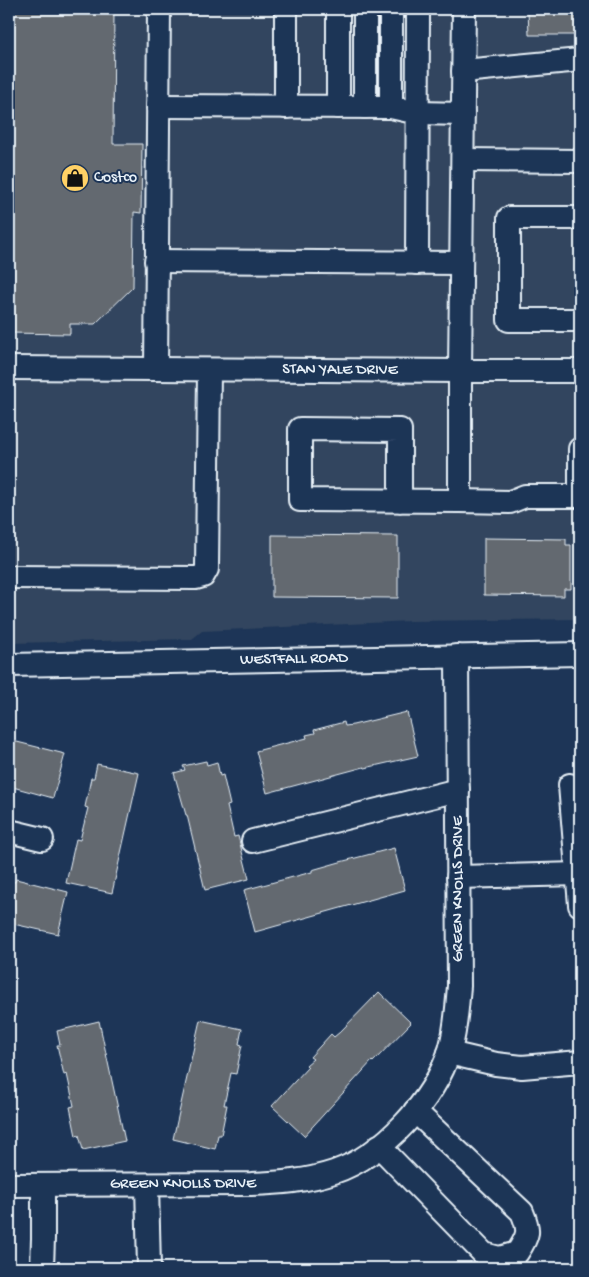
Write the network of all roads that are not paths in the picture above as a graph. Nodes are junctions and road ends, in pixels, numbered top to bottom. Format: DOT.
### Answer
graph roads {
  1 [pos="159,9"];
  2 [pos="286,9"];
  3 [pos="464,9"];
  4 [pos="338,15"];
  5 [pos="365,15"];
  6 [pos="391,15"];
  7 [pos="418,15"];
  8 [pos="580,60"];
  9 [pos="463,71"];
  10 [pos="158,106"];
  11 [pos="286,107"];
  12 [pos="338,107"];
  13 [pos="365,107"];
  14 [pos="391,107"];
  15 [pos="418,113"];
  16 [pos="463,114"];
  17 [pos="463,160"];
  18 [pos="580,161"];
  19 [pos="580,218"];
  20 [pos="156,261"];
  21 [pos="417,263"];
  22 [pos="461,264"];
  23 [pos="580,320"];
  24 [pos="9,368"];
  25 [pos="156,369"];
  26 [pos="209,370"];
  27 [pos="460,371"];
  28 [pos="580,371"];
  29 [pos="580,449"];
  30 [pos="400,501"];
  31 [pos="460,502"];
  32 [pos="9,577"];
  33 [pos="580,654"];
  34 [pos="457,656"];
  35 [pos="9,665"];
  36 [pos="570,785"];
  37 [pos="458,790"];
  38 [pos="9,832"];
  39 [pos="42,839"];
  40 [pos="253,841"];
  41 [pos="578,874"];
  42 [pos="458,877"];
  43 [pos="580,905"];
  44 [pos="449,1053"];
  45 [pos="580,1062"];
  46 [pos="415,1111"];
  47 [pos="379,1146"];
  48 [pos="9,1185"];
  49 [pos="43,1185"];
  50 [pos="147,1185"];
  51 [pos="42,1268"];
  52 [pos="149,1268"];
  1 -- 10 [label="street"];
  2 -- 11 [label="street"];
  3 -- 9 [label="street"];
  4 -- 12 [label="street"];
  5 -- 13 [label="street"];
  6 -- 14 [label="street"];
  7 -- 15 [label="street"];
  8 -- 9 [label="street"];
  9 -- 16 [label="street"];
  10 -- 11 [label="street"];
  10 -- 20 [label="street"];
  11 -- 12 [label="street"];
  12 -- 13 [label="street"];
  13 -- 14 [label="street"];
  14 -- 15 [label="street"];
  15 -- 16 [label="street"];
  15 -- 21 [label="street"];
  16 -- 17 [label="street"];
  17 -- 18 [label="street"];
  17 -- 22 [label="street"];
  19 -- 23 [label="street"];
  20 -- 21 [label="street"];
  20 -- 25 [label="street"];
  21 -- 22 [label="street"];
  22 -- 27 [label="street"];
  24 -- 25 [label="street, STAN YALE DRIVE"];
  25 -- 26 [label="street, STAN YALE DRIVE"];
  26 -- 27 [label="street, STAN YALE DRIVE"];
  26 -- 32 [label="street"];
  27 -- 28 [label="street, STAN YALE DRIVE"];
  27 -- 31 [label="street"];
  29 -- 31 [label="street"];
  30 -- 30 [label="street"];
  30 -- 31 [label="street"];
  33 -- 34 [label="street, WESTFALL ROAD"];
  34 -- 35 [label="street, WESTFALL ROAD"];
  34 -- 37 [label="street, GREEN KNOLLS DRIVE"];
  36 -- 41 [label="street"];
  37 -- 40 [label="street"];
  37 -- 42 [label="street, GREEN KNOLLS DRIVE"];
  38 -- 39 [label="street"];
  41 -- 42 [label="street"];
  41 -- 43 [label="street"];
  42 -- 44 [label="street, GREEN KNOLLS DRIVE"];
  44 -- 45 [label="street"];
  44 -- 46 [label="street, GREEN KNOLLS DRIVE"];
  46 -- 47 [label="street, GREEN KNOLLS DRIVE"];
  46 -- 47 [label="street"];
  47 -- 50 [label="street, GREEN KNOLLS DRIVE"];
  48 -- 49 [label="street, GREEN KNOLLS DRIVE"];
  49 -- 50 [label="street, GREEN KNOLLS DRIVE"];
  49 -- 51 [label="street"];
  50 -- 52 [label="street"];
}
